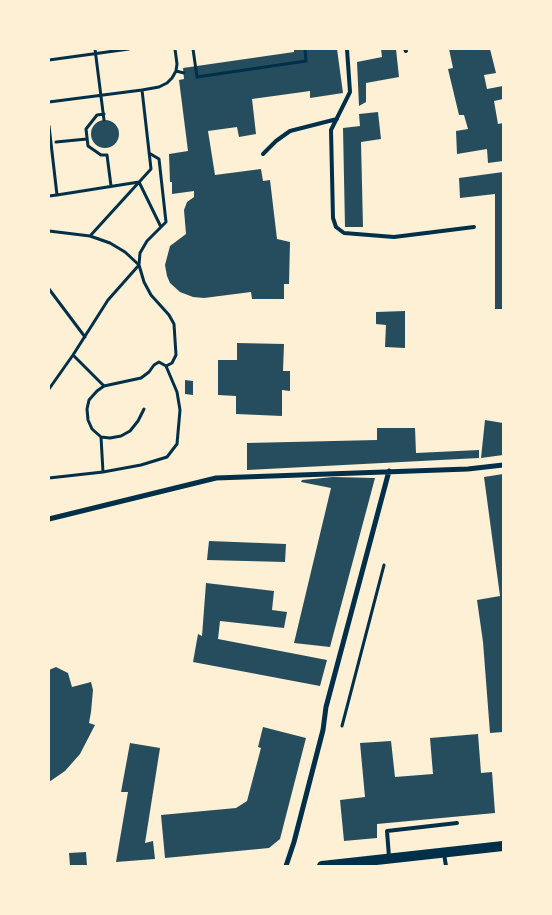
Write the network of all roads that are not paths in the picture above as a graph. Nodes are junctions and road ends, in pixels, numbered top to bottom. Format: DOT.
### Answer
graph roads {
  1 [pos="347,49"];
  2 [pos="337,119"];
  3 [pos="263,154"];
  4 [pos="474,227"];
  5 [pos="503,465"];
  6 [pos="389,471"];
  7 [pos="49,519"];
  8 [pos="457,823"];
  9 [pos="503,846"];
  10 [pos="444,852"];
  11 [pos="389,859"];
  12 [pos="286,866"];
  13 [pos="322,866"];
  14 [pos="446,866"];
  1 -- 2 [label="lane"];
  2 -- 3 [label="lane"];
  2 -- 4 [label="lane"];
  5 -- 6 [label="street"];
  6 -- 7 [label="street"];
  6 -- 12 [label="street"];
  8 -- 11 [label="lane"];
  9 -- 10 [label="main road"];
  10 -- 11 [label="main road"];
  10 -- 14 [label="lane"];
  11 -- 13 [label="main road"];
}
